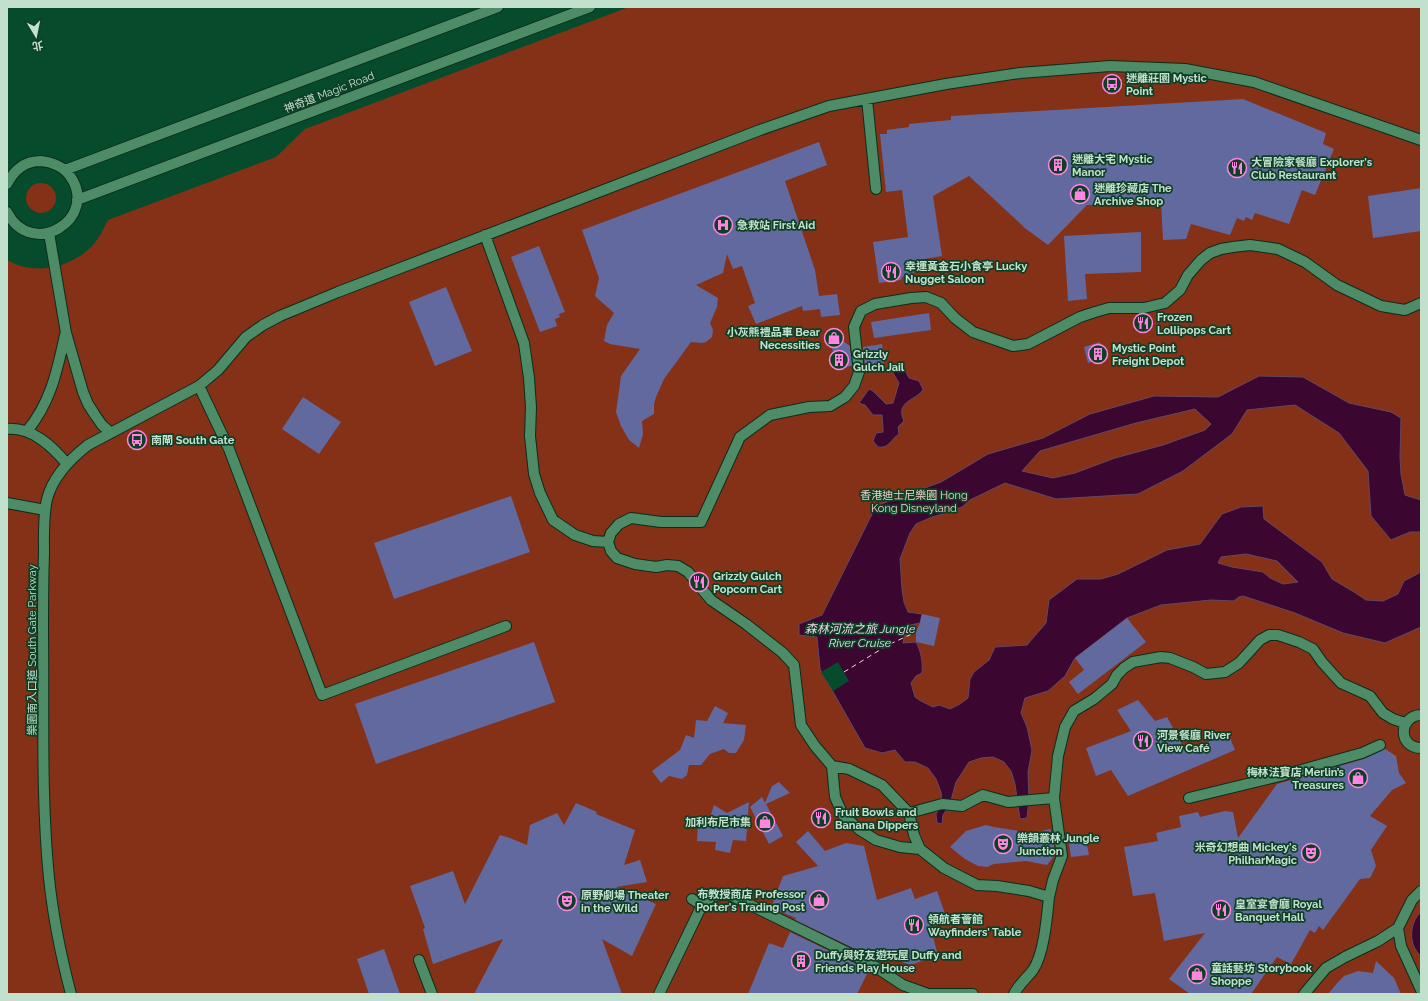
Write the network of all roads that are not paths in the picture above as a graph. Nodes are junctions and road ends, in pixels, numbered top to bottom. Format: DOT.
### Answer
graph roads {
  1 [pos="498,7"];
  2 [pos="590,7"];
  3 [pos="867,99"];
  4 [pos="1421,140"];
  5 [pos="65,170"];
  6 [pos="7,184"];
  7 [pos="876,189"];
  8 [pos="77,200"];
  9 [pos="7,212"];
  10 [pos="49,233"];
  11 [pos="486,235"];
  12 [pos="1421,303"];
  13 [pos="66,333"];
  14 [pos="199,386"];
  15 [pos="7,429"];
  16 [pos="27,431"];
  17 [pos="111,433"];
  18 [pos="67,464"];
  19 [pos="7,503"];
  20 [pos="45,510"];
  21 [pos="608,542"];
  22 [pos="506,626"];
  23 [pos="1421,715"];
  24 [pos="1406,723"];
  25 [pos="1380,745"];
  26 [pos="1421,748"];
  27 [pos="832,766"];
  28 [pos="1054,798"];
  29 [pos="1189,798"];
  30 [pos="909,813"];
  31 [pos="920,849"];
  32 [pos="1421,891"];
  33 [pos="1049,897"];
  34 [pos="692,899"];
  35 [pos="702,905"];
  36 [pos="1398,928"];
  37 [pos="419,960"];
  38 [pos="1411,969"];
  39 [pos="1421,973"];
  40 [pos="1421,990"];
  41 [pos="71,994"];
  42 [pos="432,994"];
  43 [pos="659,994"];
  44 [pos="973,994"];
  45 [pos="1014,994"];
  46 [pos="1304,994"];
  1 -- 5 [label="street, 神奇道 Magic Road"];
  2 -- 8 [label="street, 神奇道 Magic Road"];
  3 -- 4 [label="street, 樂園南入口道 South Gate Parkway"];
  3 -- 7 [label="street"];
  3 -- 11 [label="street, 樂園南入口道 South Gate Parkway"];
  5 -- 6 [label="street"];
  5 -- 8 [label="street"];
  8 -- 10 [label="street"];
  9 -- 10 [label="street"];
  10 -- 13 [label="street"];
  11 -- 14 [label="street, 樂園南入口道 South Gate Parkway"];
  11 -- 21 [label="street"];
  12 -- 21 [label="street"];
  13 -- 16 [label="street"];
  13 -- 17 [label="street"];
  14 -- 17 [label="street, 樂園南入口道 South Gate Parkway"];
  14 -- 22 [label="street"];
  15 -- 16 [label="street"];
  16 -- 18 [label="street"];
  17 -- 18 [label="street, 樂園南入口道 South Gate Parkway"];
  18 -- 20 [label="street, 樂園南入口道 South Gate Parkway"];
  19 -- 20 [label="street"];
  20 -- 41 [label="street, 樂園南入口道 South Gate Parkway"];
  21 -- 27 [label="street"];
  23 -- 24 [label="street"];
  24 -- 26 [label="street"];
  24 -- 28 [label="street"];
  25 -- 29 [label="street"];
  27 -- 30 [label="street"];
  27 -- 31 [label="street"];
  28 -- 30 [label="street"];
  28 -- 33 [label="street"];
  30 -- 31 [label="street"];
  31 -- 33 [label="street"];
  32 -- 36 [label="street"];
  33 -- 45 [label="street"];
  34 -- 35 [label="street"];
  35 -- 43 [label="street"];
  35 -- 44 [label="street"];
  36 -- 38 [label="street"];
  36 -- 46 [label="street"];
  37 -- 42 [label="street"];
  38 -- 39 [label="street"];
  38 -- 40 [label="street"];
}
